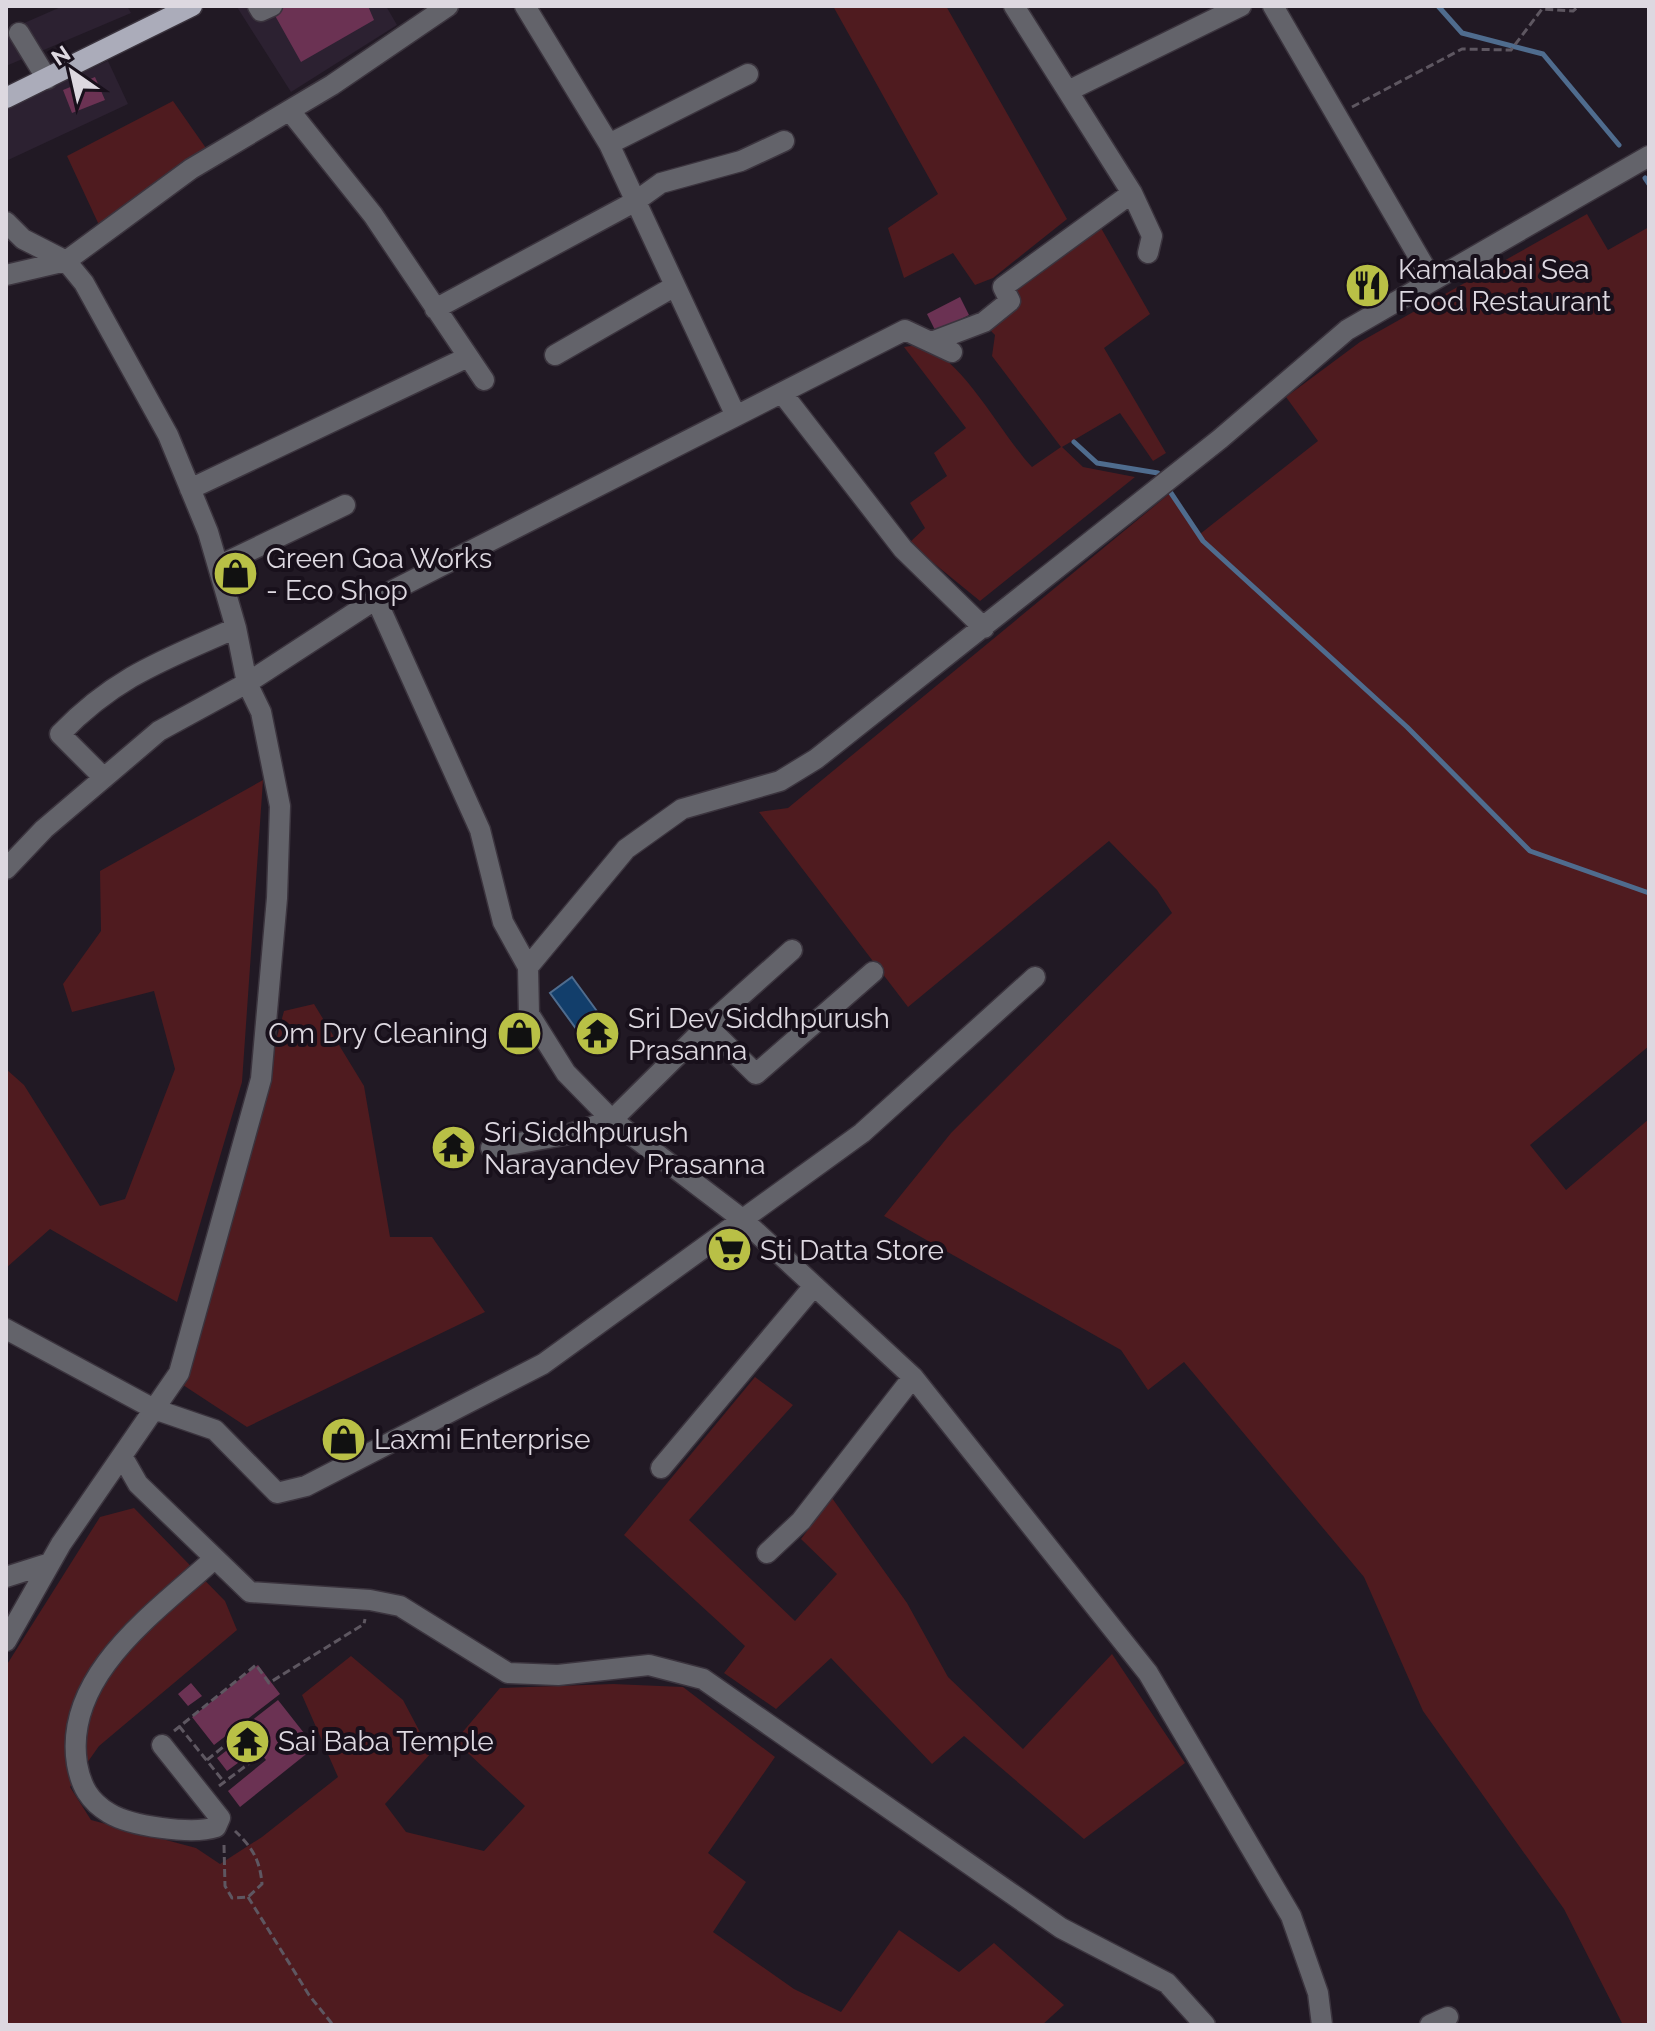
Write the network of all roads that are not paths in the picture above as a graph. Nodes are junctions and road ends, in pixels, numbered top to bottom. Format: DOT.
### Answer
graph roads {
  1 [pos="192,6"];
  2 [pos="258,6"];
  3 [pos="272,6"];
  4 [pos="448,6"];
  5 [pos="525,6"];
  6 [pos="1014,6"];
  7 [pos="1241,6"];
  8 [pos="1273,6"];
  9 [pos="19,33"];
  10 [pos="748,74"];
  11 [pos="47,79"];
  12 [pos="1068,91"];
  13 [pos="6,98"];
  14 [pos="290,111"];
  15 [pos="784,141"];
  16 [pos="609,144"];
  17 [pos="1649,156"];
  18 [pos="1132,193"];
  19 [pos="636,201"];
  20 [pos="6,222"];
  21 [pos="1148,253"];
  22 [pos="66,261"];
  23 [pos="6,275"];
  24 [pos="1431,278"];
  25 [pos="675,286"];
  26 [pos="435,309"];
  27 [pos="555,355"];
  28 [pos="468,357"];
  29 [pos="484,380"];
  30 [pos="782,393"];
  31 [pos="736,416"];
  32 [pos="190,489"];
  33 [pos="345,505"];
  34 [pos="218,566"];
  35 [pos="376,599"];
  36 [pos="236,628"];
  37 [pos="984,628"];
  38 [pos="247,683"];
  39 [pos="104,778"];
  40 [pos="6,869"];
  41 [pos="792,950"];
  42 [pos="528,967"];
  43 [pos="873,972"];
  44 [pos="1035,977"];
  45 [pos="707,1026"];
  46 [pos="612,1120"];
  47 [pos="491,1148"];
  48 [pos="742,1219"];
  49 [pos="814,1286"];
  50 [pos="6,1329"];
  51 [pos="913,1377"];
  52 [pos="154,1409"];
  53 [pos="122,1456"];
  54 [pos="661,1468"];
  55 [pos="767,1553"];
  56 [pos="214,1559"];
  57 [pos="50,1563"];
  58 [pos="6,1577"];
  59 [pos="6,1641"];
  60 [pos="162,1745"];
  61 [pos="1205,2025"];
  62 [pos="1322,2025"];
  1 -- 11 [label="main road"];
  2 -- 3 [label="street"];
  4 -- 14 [label="street"];
  5 -- 16 [label="street"];
  6 -- 12 [label="street"];
  7 -- 12 [label="street"];
  8 -- 24 [label="street"];
  9 -- 11 [label="street"];
  10 -- 16 [label="street"];
  11 -- 13 [label="main road"];
  12 -- 18 [label="street"];
  14 -- 22 [label="street"];
  14 -- 26 [label="street"];
  15 -- 19 [label="street"];
  16 -- 19 [label="street"];
  17 -- 24 [label="street"];
  18 -- 21 [label="street"];
  18 -- 30 [label="street"];
  19 -- 25 [label="street"];
  19 -- 26 [label="street"];
  20 -- 22 [label="street"];
  22 -- 23 [label="street"];
  22 -- 32 [label="street"];
  24 -- 37 [label="street"];
  25 -- 27 [label="street"];
  25 -- 31 [label="street"];
  26 -- 28 [label="street"];
  28 -- 29 [label="street"];
  28 -- 32 [label="street"];
  30 -- 31 [label="street"];
  30 -- 37 [label="street"];
  31 -- 35 [label="street"];
  32 -- 34 [label="street"];
  33 -- 34 [label="street"];
  34 -- 36 [label="street"];
  35 -- 38 [label="street"];
  35 -- 42 [label="street"];
  36 -- 38 [label="street"];
  36 -- 39 [label="street"];
  37 -- 42 [label="street"];
  38 -- 39 [label="street"];
  38 -- 52 [label="street"];
  39 -- 40 [label="street"];
  41 -- 45 [label="street"];
  42 -- 46 [label="street"];
  43 -- 45 [label="street"];
  44 -- 48 [label="street"];
  45 -- 46 [label="street"];
  46 -- 47 [label="street"];
  46 -- 48 [label="street"];
  48 -- 49 [label="street"];
  48 -- 52 [label="street"];
  49 -- 51 [label="street"];
  49 -- 54 [label="street"];
  50 -- 52 [label="street"];
  51 -- 55 [label="street"];
  51 -- 62 [label="street"];
  52 -- 53 [label="street"];
  53 -- 56 [label="street"];
  53 -- 57 [label="street"];
  56 -- 60 [label="street"];
  56 -- 61 [label="street"];
  57 -- 58 [label="street"];
  57 -- 59 [label="street"];
}
